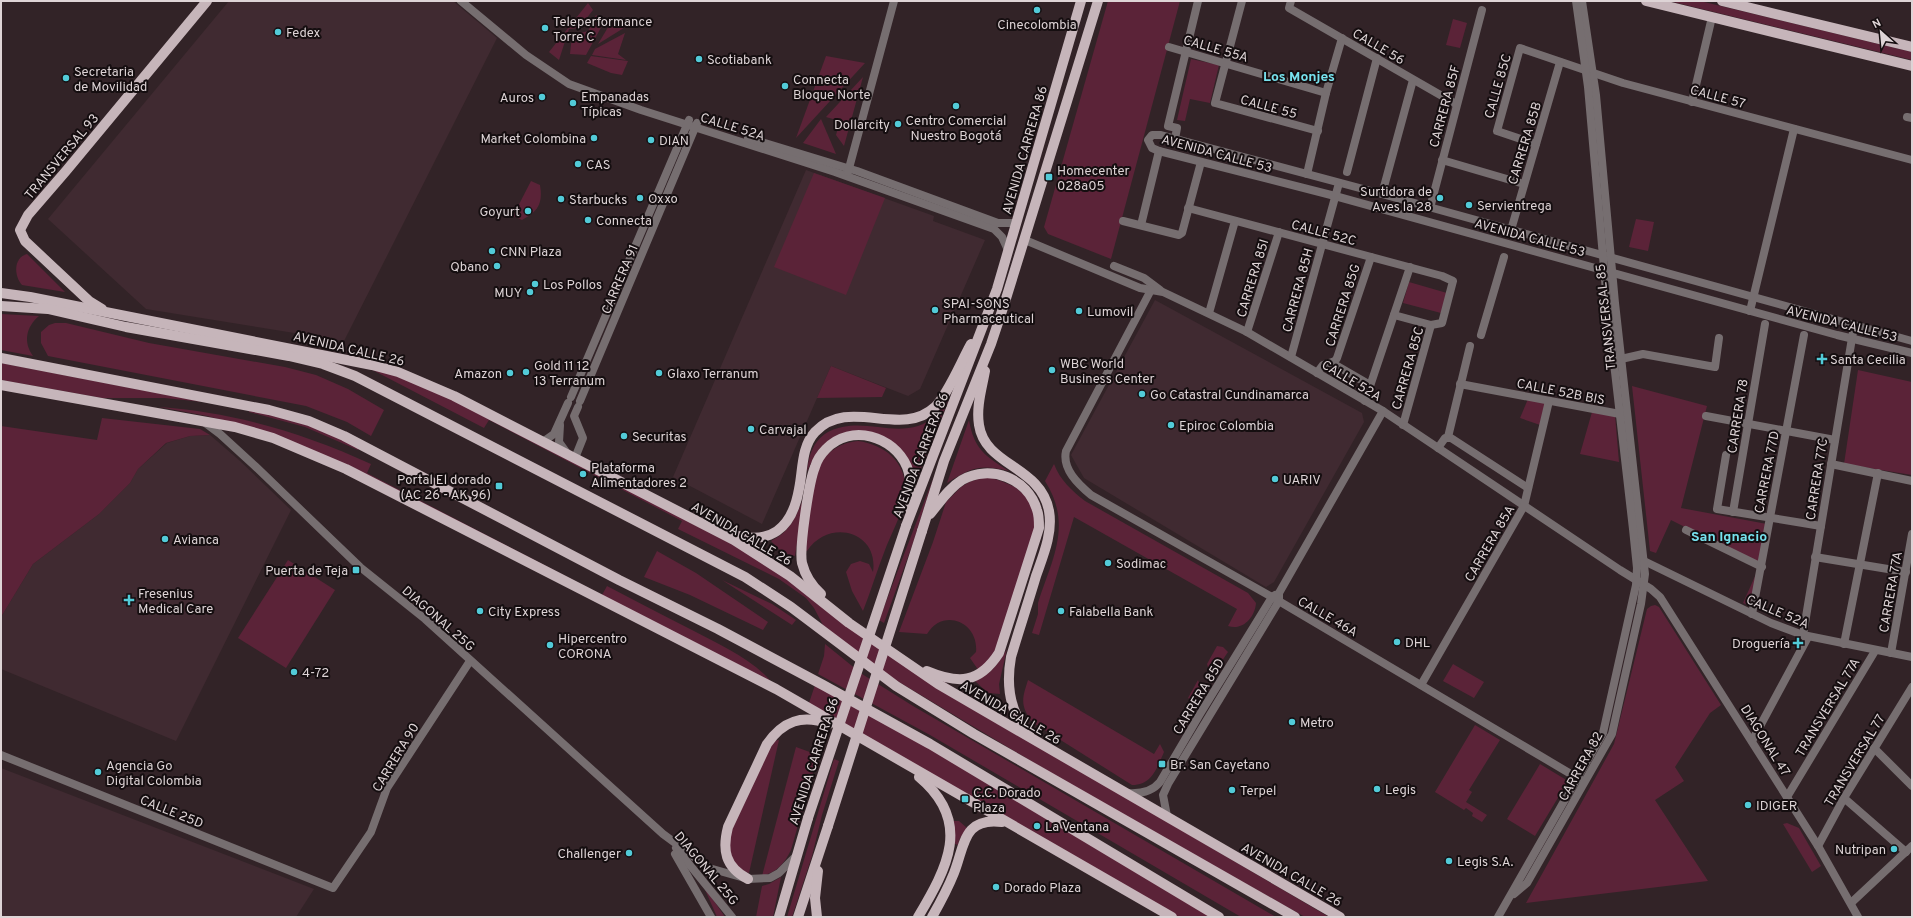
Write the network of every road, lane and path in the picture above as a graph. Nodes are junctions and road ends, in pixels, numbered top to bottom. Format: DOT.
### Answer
graph roads {
  1 [pos="207,1"];
  2 [pos="461,1"];
  3 [pos="467,1"];
  4 [pos="894,1"];
  5 [pos="1082,1"];
  6 [pos="1098,1"];
  7 [pos="1198,1"];
  8 [pos="1242,1"];
  9 [pos="1576,1"];
  10 [pos="1582,1"];
  11 [pos="1646,1"];
  12 [pos="1722,1"];
  13 [pos="1290,4"];
  14 [pos="1482,10"];
  15 [pos="1712,17"];
  16 [pos="1342,38"];
  17 [pos="1169,47"];
  18 [pos="1912,47"];
  19 [pos="1520,48"];
  20 [pos="1186,52"];
  21 [pos="1377,58"];
  22 [pos="1225,62"];
  23 [pos="1560,62"];
  24 [pos="1912,66"];
  25 [pos="1589,72"];
  26 [pos="1413,80"];
  27 [pos="1326,93"];
  28 [pos="1692,102"];
  29 [pos="1456,104"];
  30 [pos="688,122"];
  31 [pos="697,125"];
  32 [pos="1794,129"];
  33 [pos="1318,131"];
  34 [pos="1175,139"];
  35 [pos="1536,144"];
  36 [pos="1159,151"];
  37 [pos="1442,160"];
  38 [pos="1912,160"];
  39 [pos="1201,162"];
  40 [pos="848,172"];
  41 [pos="1347,172"];
  42 [pos="1307,174"];
  43 [pos="1339,182"];
  44 [pos="1524,184"];
  45 [pos="1382,194"];
  46 [pos="1335,196"];
  47 [pos="1188,208"];
  48 [pos="1430,208"];
  49 [pos="1123,221"];
  50 [pos="1235,221"];
  51 [pos="1016,223"];
  52 [pos="1141,225"];
  53 [pos="1511,230"];
  54 [pos="1278,232"];
  55 [pos="1025,240"];
  56 [pos="1322,244"];
  57 [pos="1008,250"];
  58 [pos="1371,257"];
  59 [pos="1504,257"];
  60 [pos="1607,257"];
  61 [pos="1114,266"];
  62 [pos="1410,267"];
  63 [pos="1608,272"];
  64 [pos="1453,281"];
  65 [pos="1151,290"];
  66 [pos="1162,292"];
  67 [pos="1,293"];
  68 [pos="1753,298"];
  69 [pos="1,306"];
  70 [pos="1750,311"];
  71 [pos="1209,313"];
  72 [pos="113,314"];
  73 [pos="988,315"];
  74 [pos="1394,315"];
  75 [pos="1431,324"];
  76 [pos="1765,324"];
  77 [pos="1854,326"];
  78 [pos="1247,332"];
  79 [pos="1481,335"];
  80 [pos="1804,335"];
  81 [pos="1719,338"];
  82 [pos="1852,338"];
  83 [pos="1912,341"];
  84 [pos="991,344"];
  85 [pos="1470,346"];
  86 [pos="1912,353"];
  87 [pos="1291,357"];
  88 [pos="1,358"];
  89 [pos="1621,359"];
  90 [pos="1332,363"];
  91 [pos="1619,371"];
  92 [pos="1317,372"];
  93 [pos="1460,384"];
  94 [pos="1,385"];
  95 [pos="1370,385"];
  96 [pos="1365,401"];
  97 [pos="1549,401"];
  98 [pos="564,412"];
  99 [pos="1383,412"];
  100 [pos="1620,414"];
  101 [pos="574,416"];
  102 [pos="1706,416"];
  103 [pos="200,420"];
  104 [pos="560,423"];
  105 [pos="1748,424"];
  106 [pos="1403,425"];
  107 [pos="1786,431"];
  108 [pos="1448,437"];
  109 [pos="1835,440"];
  110 [pos="544,441"];
  111 [pos="1438,448"];
  112 [pos="1726,455"];
  113 [pos="571,456"];
  114 [pos="1831,464"];
  115 [pos="1878,474"];
  116 [pos="1912,480"];
  117 [pos="1528,488"];
  118 [pos="1524,506"];
  119 [pos="1733,512"];
  120 [pos="927,517"];
  121 [pos="1770,518"];
  122 [pos="908,522"];
  123 [pos="1821,526"];
  124 [pos="712,528"];
  125 [pos="1686,530"];
  126 [pos="1912,534"];
  127 [pos="1816,557"];
  128 [pos="1644,561"];
  129 [pos="1860,564"];
  130 [pos="1762,567"];
  131 [pos="1906,572"];
  132 [pos="1640,582"];
  133 [pos="1276,597"];
  134 [pos="1752,614"];
  135 [pos="849,623"];
  136 [pos="1805,636"];
  137 [pos="1844,644"];
  138 [pos="1875,651"];
  139 [pos="1891,654"];
  140 [pos="1912,657"];
  141 [pos="901,660"];
  142 [pos="470,661"];
  143 [pos="1421,685"];
  144 [pos="1912,687"];
  145 [pos="848,731"];
  146 [pos="1034,740"];
  147 [pos="1752,741"];
  148 [pos="1874,748"];
  149 [pos="1,755"];
  150 [pos="902,763"];
  151 [pos="1578,777"];
  152 [pos="1586,782"];
  153 [pos="1912,786"];
  154 [pos="1126,793"];
  155 [pos="1787,797"];
  156 [pos="1844,798"];
  157 [pos="1167,816"];
  158 [pos="1006,822"];
  159 [pos="663,834"];
  160 [pos="1818,846"];
  161 [pos="820,849"];
  162 [pos="1909,849"];
  163 [pos="796,856"];
  164 [pos="748,879"];
  165 [pos="333,888"];
  166 [pos="1511,897"];
  167 [pos="1851,903"];
  168 [pos="711,917"];
  169 [pos="732,917"];
  170 [pos="779,917"];
  171 [pos="798,917"];
  172 [pos="817,917"];
  173 [pos="918,917"];
  174 [pos="932,917"];
  175 [pos="1172,917"];
  176 [pos="1219,917"];
  177 [pos="1295,917"];
  178 [pos="1340,917"];
  179 [pos="1498,917"];
  180 [pos="1858,917"];
  1 -- 72 [label="main road, TRANSVERSAL 93"];
  2 -- 30 [label="street, CALLE 52A"];
  3 -- 30 [label="street, CALLE 52A"];
  4 -- 40 [label="street"];
  5 -- 51 [label="main road, AVENIDA CARRERA 86"];
  6 -- 55 [label="main road, AVENIDA CARRERA 86"];
  7 -- 20 [label="street"];
  8 -- 22 [label="street"];
  9 -- 25 [label="street, TRANSVERSAL 85"];
  10 -- 25 [label="street, TRANSVERSAL 85"];
  11 -- 15 [label="main road"];
  12 -- 18 [label="main road"];
  13 -- 16 [label="street, CALLE 56"];
  14 -- 29 [label="street, CARRERA 85F"];
  15 -- 24 [label="main road"];
  15 -- 28 [label="street"];
  16 -- 21 [label="street, CALLE 56"];
  16 -- 27 [label="street"];
  17 -- 20 [label="street, CALLE 55A"];
  19 -- 23 [label="street, CALLE 57"];
  19 -- 35 [label="street, CALLE 85C"];
  20 -- 22 [label="street, CALLE 55A"];
  20 -- 34 [label="street"];
  21 -- 26 [label="street, CALLE 56"];
  21 -- 41 [label="street"];
  22 -- 27 [label="street, CALLE 55A"];
  22 -- 33 [label="street, CALLE 55"];
  23 -- 25 [label="street, CALLE 57"];
  23 -- 35 [label="street, CARRERA 85B"];
  25 -- 28 [label="street, CALLE 57"];
  25 -- 60 [label="street, TRANSVERSAL 85"];
  26 -- 29 [label="street, CALLE 56"];
  26 -- 45 [label="street"];
  27 -- 33 [label="street"];
  28 -- 32 [label="street, CALLE 57"];
  29 -- 37 [label="street, CARRERA 85F"];
  30 -- 31 [label="street, CALLE 52A"];
  30 -- 98 [label="street, CARRERA 91"];
  31 -- 40 [label="street, CALLE 52A"];
  31 -- 101 [label="street, CARRERA 91"];
  32 -- 38 [label="street, CALLE 57"];
  32 -- 68 [label="street"];
  33 -- 42 [label="street"];
  34 -- 36 [label="street, AVENIDA CALLE 53"];
  34 -- 42 [label="street, AVENIDA CALLE 53"];
  35 -- 44 [label="street, CARRERA 85B"];
  36 -- 39 [label="street, AVENIDA CALLE 53"];
  36 -- 52 [label="street"];
  37 -- 44 [label="street"];
  37 -- 48 [label="street, CARRERA 85F"];
  39 -- 46 [label="street, AVENIDA CALLE 53"];
  39 -- 47 [label="street"];
  40 -- 51 [label="street, CALLE 52A"];
  40 -- 57 [label="street, CALLE 52A"];
  42 -- 43 [label="street, AVENIDA CALLE 53"];
  43 -- 45 [label="street, AVENIDA CALLE 53"];
  43 -- 46 [label="street, CARRERA 85H"];
  44 -- 53 [label="street, CARRERA 85B"];
  45 -- 48 [label="street, AVENIDA CALLE 53"];
  46 -- 56 [label="street, CARRERA 85H"];
  46 -- 63 [label="street, AVENIDA CALLE 53"];
  47 -- 50 [label="street, CALLE 52C"];
  47 -- 52 [label="street"];
  48 -- 53 [label="street, AVENIDA CALLE 53"];
  49 -- 52 [label="street"];
  50 -- 54 [label="street, CALLE 52C"];
  50 -- 71 [label="street"];
  51 -- 57 [label="main road, AVENIDA CARRERA 86"];
  53 -- 60 [label="street, AVENIDA CALLE 53"];
  54 -- 56 [label="street, CALLE 52C"];
  54 -- 78 [label="street, CARRERA 85I"];
  55 -- 65 [label="street, CALLE 52A"];
  55 -- 84 [label="main road, AVENIDA CARRERA 86"];
  56 -- 58 [label="street, CALLE 52C"];
  56 -- 87 [label="street, CARRERA 85H"];
  57 -- 73 [label="main road, AVENIDA CARRERA 86"];
  58 -- 62 [label="street, CALLE 52C"];
  58 -- 90 [label="street, CARRERA 85G"];
  59 -- 79 [label="street"];
  60 -- 63 [label="street, TRANSVERSAL 85"];
  60 -- 68 [label="street, AVENIDA CALLE 53"];
  61 -- 66 [label="street"];
  62 -- 64 [label="street, CALLE 52C"];
  62 -- 74 [label="street"];
  63 -- 70 [label="street, AVENIDA CALLE 53"];
  63 -- 89 [label="street, TRANSVERSAL 85"];
  63 -- 91 [label="street, TRANSVERSAL 85"];
  64 -- 75 [label="street, CARRERA 85C"];
  65 -- 66 [label="street, CALLE 52A"];
  65 -- 133 [label="street, CALLE 46A"];
  66 -- 71 [label="street, CALLE 52A"];
  67 -- 72 [label="main road, AVENIDA CALLE 26"];
  68 -- 70 [label="street"];
  68 -- 77 [label="street, AVENIDA CALLE 53"];
  69 -- 177 [label="main road, AVENIDA CALLE 26"];
  70 -- 82 [label="street, AVENIDA CALLE 53"];
  71 -- 78 [label="street, CALLE 52A"];
  72 -- 110 [label="main road, AVENIDA CALLE 26"];
  73 -- 122 [label="main road, AVENIDA CARRERA 86"];
  73 -- 124 [label="main road"];
  74 -- 75 [label="street"];
  74 -- 95 [label="street"];
  75 -- 106 [label="street, CARRERA 85C"];
  76 -- 105 [label="street, CARRERA 78"];
  77 -- 82 [label="street, CARRERA 77C"];
  77 -- 83 [label="street, AVENIDA CALLE 53"];
  78 -- 87 [label="street, CALLE 52A"];
  80 -- 107 [label="street, CARRERA 77D"];
  81 -- 89 [label="street"];
  82 -- 86 [label="street, AVENIDA CALLE 53"];
  82 -- 109 [label="street, CARRERA 77C"];
  84 -- 120 [label="main road, AVENIDA CARRERA 86"];
  84 -- 146 [label="main road"];
  85 -- 93 [label="street"];
  87 -- 92 [label="street, CALLE 52A"];
  88 -- 176 [label="main road"];
  89 -- 91 [label="street, TRANSVERSAL 85"];
  90 -- 92 [label="street, CARRERA 85G"];
  90 -- 95 [label="street"];
  91 -- 100 [label="street, TRANSVERSAL 85"];
  91 -- 128 [label="street, TRANSVERSAL 85"];
  92 -- 96 [label="street, CALLE 52A"];
  93 -- 97 [label="street, CALLE 52B BIS"];
  93 -- 108 [label="street"];
  94 -- 103 [label="main road"];
  95 -- 96 [label="street"];
  96 -- 99 [label="street, CALLE 52A"];
  97 -- 100 [label="street, CALLE 52B BIS"];
  97 -- 117 [label="street, CARRERA 85A"];
  98 -- 101 [label="street"];
  98 -- 104 [label="street, CARRERA 91"];
  99 -- 106 [label="street, CALLE 52A"];
  99 -- 133 [label="street, CARRERA 85D"];
  100 -- 132 [label="street, TRANSVERSAL 85"];
  101 -- 113 [label="street"];
  102 -- 105 [label="street"];
  103 -- 142 [label="street, DIAGONAL 25G"];
  103 -- 145 [label="main road"];
  104 -- 110 [label="street, CARRERA 91"];
  104 -- 113 [label="street, CARRERA 91"];
  105 -- 107 [label="street"];
  105 -- 119 [label="street, CARRERA 78"];
  106 -- 111 [label="street, CALLE 52A"];
  107 -- 109 [label="street"];
  107 -- 121 [label="street, CARRERA 77D"];
  108 -- 111 [label="street"];
  108 -- 117 [label="street"];
  109 -- 114 [label="street, CARRERA 77C"];
  110 -- 113 [label="main road, AVENIDA CALLE 26"];
  111 -- 118 [label="street, CALLE 52A"];
  112 -- 119 [label="street"];
  113 -- 124 [label="main road, AVENIDA CALLE 26"];
  114 -- 115 [label="street"];
  114 -- 123 [label="street, CARRERA 77C"];
  115 -- 116 [label="street"];
  115 -- 129 [label="street"];
  117 -- 118 [label="street, CARRERA 85A"];
  118 -- 132 [label="street, CALLE 52A"];
  118 -- 143 [label="street, CARRERA 85A"];
  119 -- 121 [label="street"];
  120 -- 141 [label="main road"];
  120 -- 161 [label="main road, AVENIDA CARRERA 86, bridge"];
  121 -- 123 [label="street"];
  121 -- 130 [label="street, CARRERA 77D"];
  122 -- 135 [label="main road"];
  122 -- 163 [label="main road, AVENIDA CARRERA 86, bridge"];
  123 -- 127 [label="street, CARRERA 77C"];
  124 -- 135 [label="main road, AVENIDA CALLE 26"];
  125 -- 130 [label="street"];
  126 -- 131 [label="street, CARRERA 77A"];
  127 -- 129 [label="street"];
  127 -- 136 [label="street, CARRERA 77C"];
  128 -- 132 [label="street, TRANSVERSAL 85"];
  128 -- 134 [label="street, CALLE 52A"];
  129 -- 131 [label="street"];
  129 -- 137 [label="street"];
  130 -- 134 [label="street, CARRERA 77D"];
  131 -- 139 [label="street, CARRERA 77A"];
  132 -- 147 [label="street, DIAGONAL 47"];
  132 -- 151 [label="street, CARRERA 82"];
  132 -- 152 [label="street, CARRERA 82"];
  133 -- 143 [label="street, CALLE 46A"];
  133 -- 154 [label="street, CARRERA 85D"];
  133 -- 157 [label="street, CARRERA 85D"];
  134 -- 136 [label="street, CALLE 52A"];
  135 -- 141 [label="main road, AVENIDA CALLE 26"];
  136 -- 137 [label="street, CALLE 52A"];
  136 -- 147 [label="street, CARRERA 77C"];
  137 -- 138 [label="street, CALLE 52A"];
  138 -- 139 [label="street, CALLE 52A"];
  138 -- 155 [label="street, TRANSVERSAL 77A"];
  139 -- 140 [label="street, CALLE 52A"];
  141 -- 146 [label="main road, AVENIDA CALLE 26"];
  142 -- 159 [label="street, DIAGONAL 25G"];
  142 -- 165 [label="street, CARRERA 90"];
  143 -- 151 [label="street, CALLE 46A"];
  144 -- 148 [label="street, TRANSVERSAL 77"];
  145 -- 150 [label="main road"];
  145 -- 164 [label="main road"];
  146 -- 154 [label="main road, AVENIDA CALLE 26"];
  147 -- 155 [label="street, DIAGONAL 47"];
  148 -- 153 [label="street"];
  148 -- 156 [label="street, TRANSVERSAL 77"];
  149 -- 165 [label="street, CALLE 25D"];
  150 -- 158 [label="main road"];
  150 -- 173 [label="main road"];
  151 -- 152 [label="street, CALLE 46A"];
  151 -- 166 [label="street, CARRERA 82"];
  152 -- 166 [label="street, CARRERA 82"];
  154 -- 157 [label="main road, AVENIDA CALLE 26"];
  155 -- 160 [label="street, DIAGONAL 47"];
  156 -- 160 [label="street, TRANSVERSAL 77"];
  156 -- 162 [label="street"];
  157 -- 178 [label="main road, AVENIDA CALLE 26"];
  158 -- 174 [label="main road"];
  158 -- 175 [label="main road"];
  159 -- 164 [label="street, DIAGONAL 25G"];
  159 -- 168 [label="street"];
  159 -- 169 [label="street, DIAGONAL 25G"];
  160 -- 167 [label="street, DIAGONAL 47"];
  161 -- 171 [label="main road, AVENIDA CARRERA 86"];
  161 -- 172 [label="main road"];
  162 -- 167 [label="street"];
  163 -- 164 [label="street, DIAGONAL 25G"];
  163 -- 170 [label="main road, AVENIDA CARRERA 86"];
  166 -- 179 [label="street, CARRERA 82"];
  167 -- 180 [label="street, DIAGONAL 47"];
}
